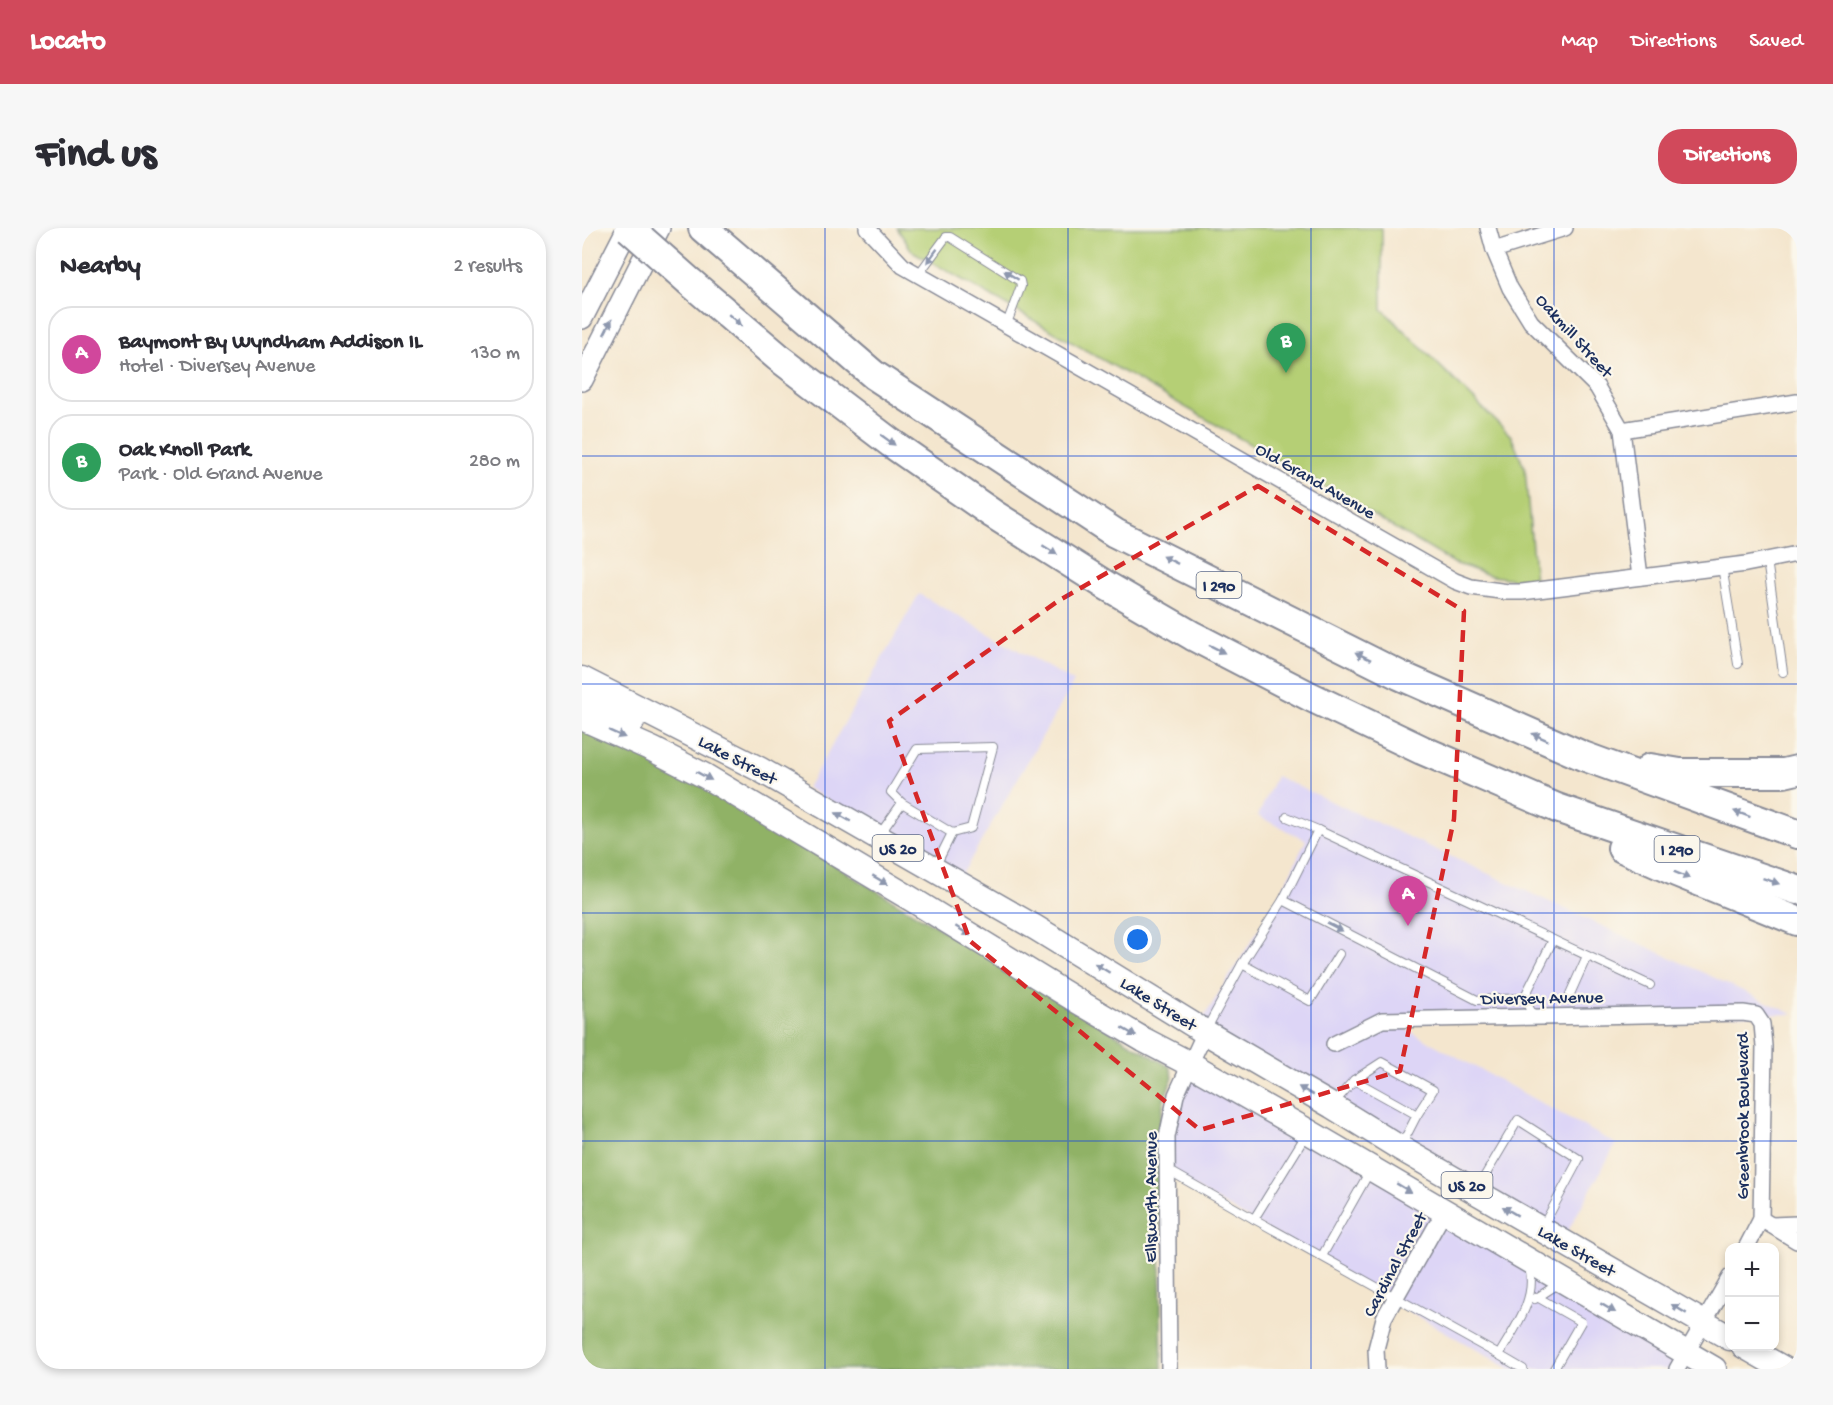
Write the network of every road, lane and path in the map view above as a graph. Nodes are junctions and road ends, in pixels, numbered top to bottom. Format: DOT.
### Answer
graph roads {
  1 [pos="628,228"];
  2 [pos="658,228"];
  3 [pos="703,228"];
  4 [pos="867,228"];
  5 [pos="1488,228"];
  6 [pos="1565,228"];
  7 [pos="1494,250"];
  8 [pos="918,275"];
  9 [pos="582,318"];
  10 [pos="1006,326"];
  11 [pos="582,380"];
  12 [pos="1797,402"];
  13 [pos="1622,430"];
  14 [pos="1797,554"];
  15 [pos="1767,560"];
  16 [pos="1722,566"];
  17 [pos="1640,577"];
  18 [pos="1738,664"];
  19 [pos="1783,672"];
  20 [pos="582,679"];
  21 [pos="582,698"];
  22 [pos="582,718"];
  23 [pos="1583,756"];
  24 [pos="759,769"];
  25 [pos="1797,770"];
  26 [pos="902,803"];
  27 [pos="1557,808"];
  28 [pos="1287,817"];
  29 [pos="1318,830"];
  30 [pos="951,833"];
  31 [pos="1797,834"];
  32 [pos="878,837"];
  33 [pos="934,869"];
  34 [pos="1797,890"];
  35 [pos="914,900"];
  36 [pos="1283,900"];
  37 [pos="1797,921"];
  38 [pos="1553,940"];
  39 [pos="1339,954"];
  40 [pos="1587,956"];
  41 [pos="1242,964"];
  42 [pos="1650,985"];
  43 [pos="1570,994"];
  44 [pos="1524,998"];
  45 [pos="1756,1015"];
  46 [pos="1534,1017"];
  47 [pos="1205,1032"];
  48 [pos="1334,1044"];
  49 [pos="1190,1064"];
  50 [pos="1354,1080"];
  51 [pos="1332,1106"];
  52 [pos="1417,1115"];
  53 [pos="1309,1132"];
  54 [pos="1400,1148"];
  55 [pos="1371,1168"];
  56 [pos="1168,1170"];
  57 [pos="1476,1191"];
  58 [pos="1444,1212"];
  59 [pos="1254,1219"];
  60 [pos="1766,1222"];
  61 [pos="1797,1224"];
  62 [pos="1541,1229"];
  63 [pos="1797,1241"];
  64 [pos="1750,1243"];
  65 [pos="1322,1256"];
  66 [pos="1525,1258"];
  67 [pos="1725,1285"];
  68 [pos="1580,1291"];
  69 [pos="1396,1297"];
  70 [pos="1538,1297"];
  71 [pos="1528,1303"];
  72 [pos="1703,1323"];
  73 [pos="1725,1335"];
  74 [pos="1751,1351"];
  75 [pos="1499,1355"];
  76 [pos="1681,1361"];
  77 [pos="1169,1369"];
  78 [pos="1377,1369"];
  79 [pos="1523,1369"];
  80 [pos="1554,1369"];
  81 [pos="1714,1369"];
  82 [pos="1784,1369"];
  1 -- 9 [label="main road"];
  1 -- 27 [label="highway, I 290, one-way, bridge"];
  11 -- 2 [label="main road, one-way"];
  23 -- 3 [label="highway, I 290, one-way"];
  4 -- 8 [label="street, Old Grand Avenue"];
  5 -- 7 [label="street, Oakmill Street"];
  6 -- 7 [label="street"];
  7 -- 13 [label="street, Oakmill Street"];
  8 -- 10 [label="street, Old Grand Avenue"];
  10 -- 8 [label="lane, one-way"];
  10 -- 17 [label="street, Old Grand Avenue"];
  12 -- 13 [label="street"];
  13 -- 17 [label="street, Oakmill Street"];
  14 -- 15 [label="street, Old Grand Avenue"];
  15 -- 16 [label="street, Old Grand Avenue"];
  15 -- 19 [label="lane"];
  16 -- 17 [label="street, Old Grand Avenue"];
  16 -- 18 [label="lane"];
  20 -- 24 [label="main road, Lake Street / US 20"];
  21 -- 24 [label="main road"];
  22 -- 35 [label="main road, Lake Street / US 20, one-way"];
  23 -- 25 [label="highway"];
  31 -- 23 [label="highway, I 290, one-way"];
  32 -- 24 [label="main road, Lake Street / US 20, one-way"];
  26 -- 30 [label="lane"];
  26 -- 30 [label="lane"];
  26 -- 32 [label="lane"];
  27 -- 34 [label="highway, I 290, one-way"];
  27 -- 37 [label="highway, one-way"];
  28 -- 29 [label="lane"];
  29 -- 36 [label="lane"];
  29 -- 38 [label="lane"];
  30 -- 33 [label="lane"];
  32 -- 33 [label="main road, Lake Street / US 20"];
  33 -- 35 [label="main road"];
  47 -- 33 [label="main road, Lake Street / US 20, one-way"];
  35 -- 49 [label="main road, Lake Street / US 20, one-way"];
  36 -- 41 [label="lane"];
  36 -- 44 [label="lane, one-way"];
  38 -- 40 [label="lane"];
  38 -- 44 [label="lane"];
  39 -- 41 [label="lane"];
  40 -- 42 [label="lane"];
  40 -- 43 [label="lane"];
  41 -- 47 [label="lane"];
  44 -- 46 [label="lane"];
  45 -- 46 [label="street, Diversey Avenue"];
  45 -- 60 [label="street, Greenbrook Boulevard"];
  46 -- 48 [label="street, Diversey Avenue"];
  47 -- 49 [label="street, Ellsworth Avenue"];
  51 -- 47 [label="main road, Lake Street / US 20, one-way"];
  49 -- 53 [label="main road, Lake Street / US 20"];
  49 -- 56 [label="street, Ellsworth Avenue"];
  50 -- 51 [label="lane"];
  50 -- 52 [label="lane"];
  50 -- 52 [label="lane"];
  51 -- 54 [label="main road, Lake Street / US 20"];
  52 -- 54 [label="lane"];
  53 -- 55 [label="main road, Lake Street / US 20"];
  53 -- 59 [label="lane"];
  54 -- 57 [label="main road, Lake Street / US 20"];
  55 -- 58 [label="main road, Lake Street / US 20, one-way"];
  55 -- 65 [label="lane"];
  56 -- 59 [label="lane"];
  56 -- 77 [label="street, Ellsworth Avenue"];
  62 -- 57 [label="main road, Lake Street / US 20, one-way"];
  57 -- 62 [label="lane"];
  58 -- 66 [label="main road, Lake Street / US 20"];
  58 -- 69 [label="street, Cardinal Street"];
  59 -- 65 [label="lane"];
  60 -- 61 [label="street"];
  60 -- 63 [label="street"];
  60 -- 64 [label="street"];
  72 -- 62 [label="main road, Lake Street / US 20, one-way"];
  65 -- 69 [label="lane"];
  66 -- 68 [label="main road, Lake Street / US 20"];
  66 -- 71 [label="lane"];
  67 -- 72 [label="street"];
  68 -- 70 [label="lane"];
  68 -- 76 [label="main road, Lake Street / US 20, one-way"];
  69 -- 75 [label="lane"];
  69 -- 78 [label="street, Cardinal Street"];
  70 -- 71 [label="lane"];
  70 -- 80 [label="lane"];
  71 -- 75 [label="lane"];
  72 -- 73 [label="main road, Lake Street / US 20"];
  72 -- 76 [label="street"];
  74 -- 82 [label="main road"];
  75 -- 79 [label="lane"];
  76 -- 81 [label="main road, Lake Street / US 20"];
}
